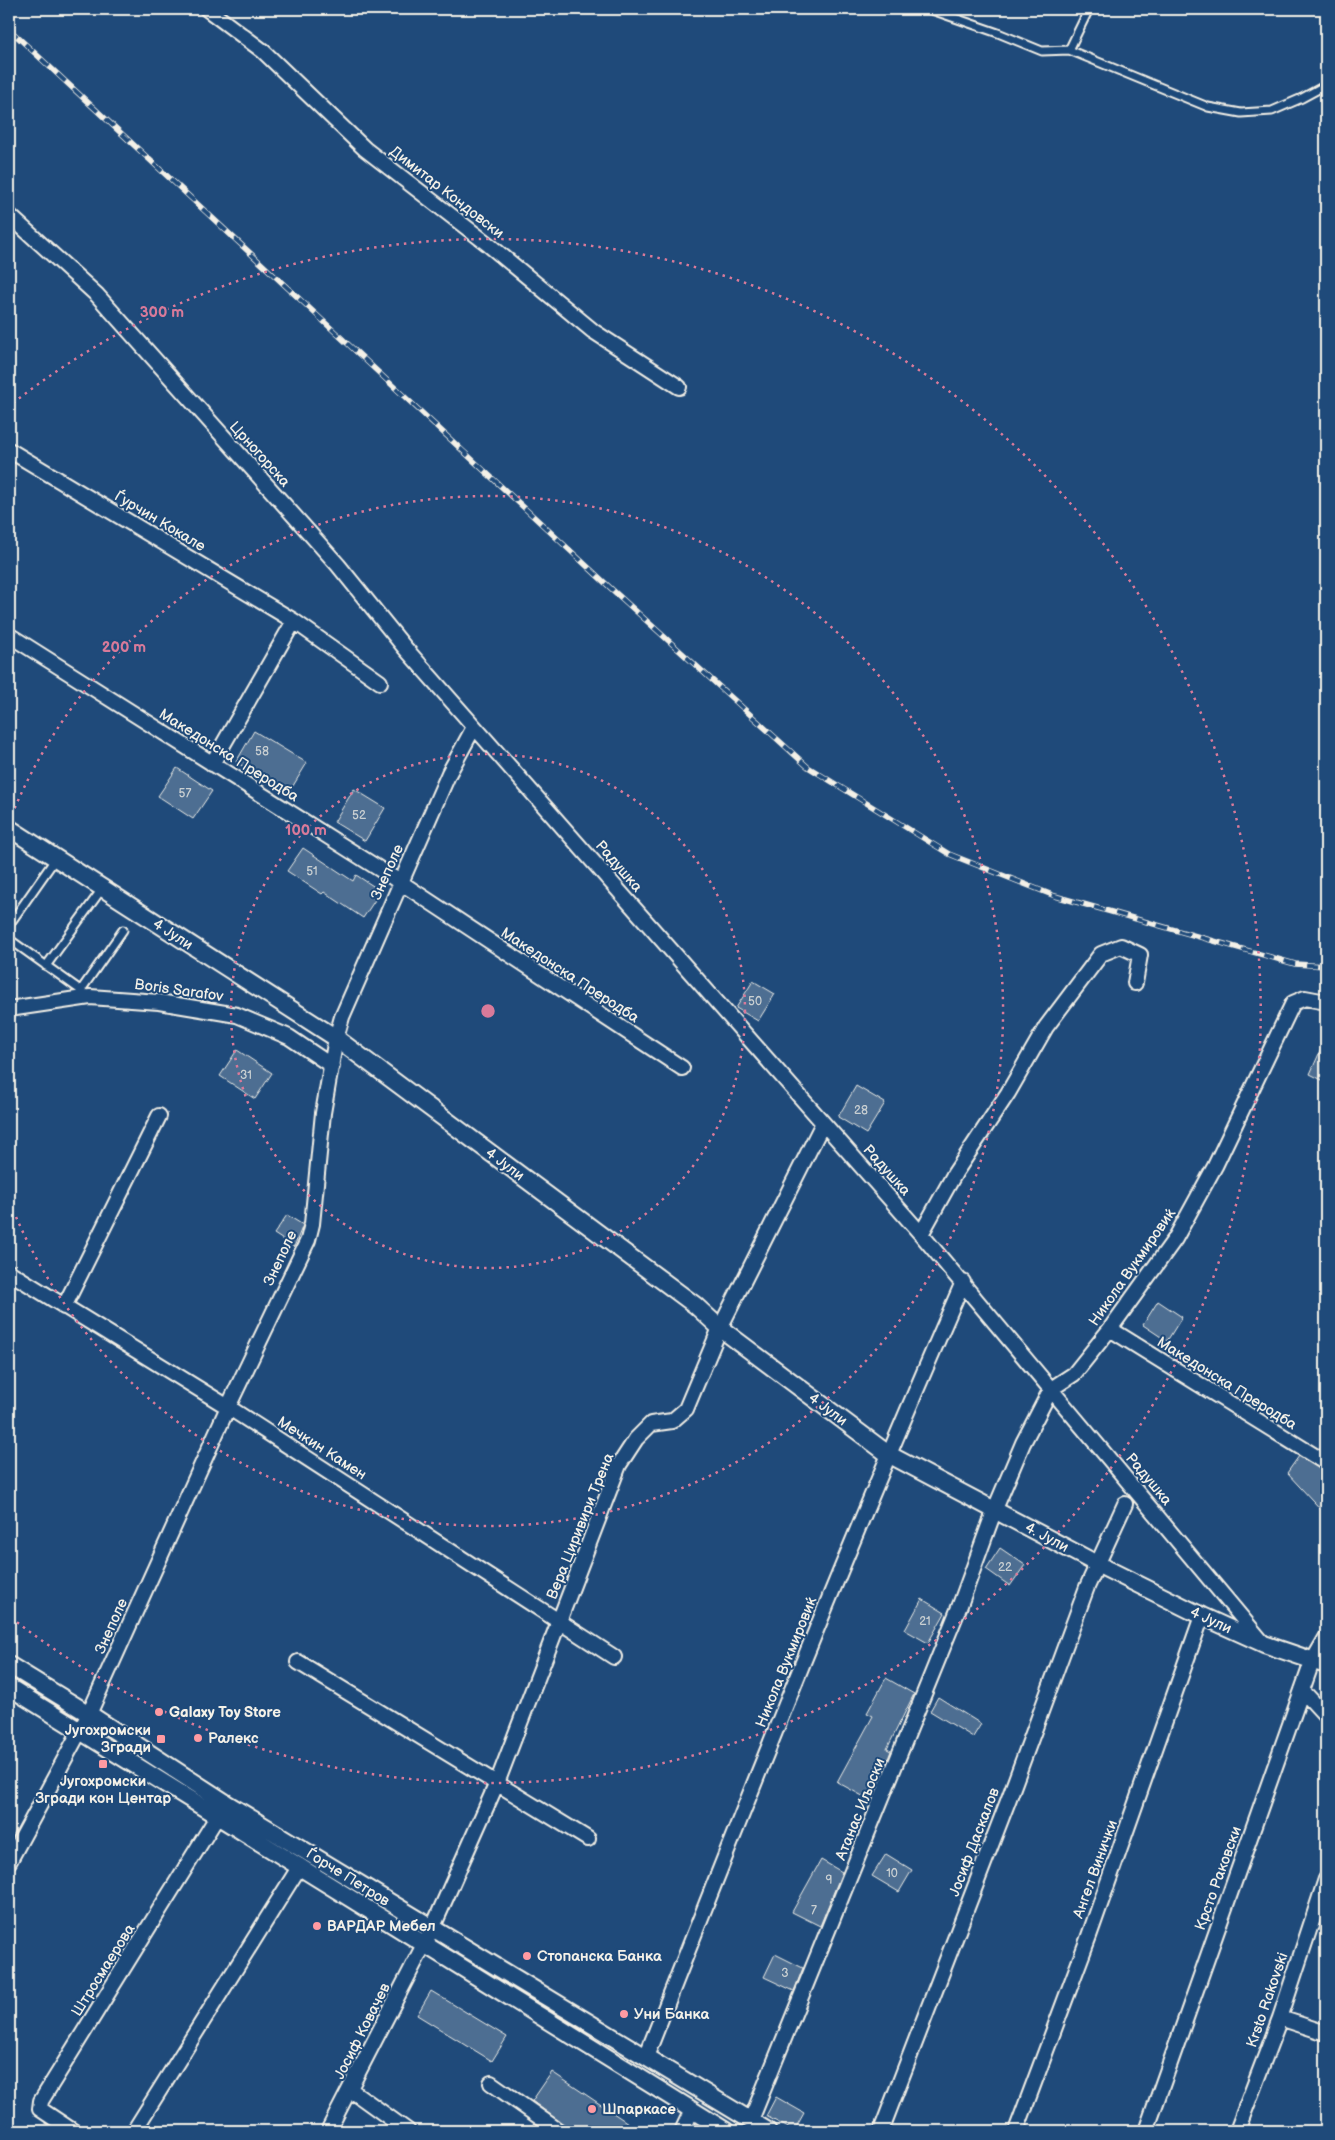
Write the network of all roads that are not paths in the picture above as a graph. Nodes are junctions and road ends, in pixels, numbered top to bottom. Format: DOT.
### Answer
graph roads {
  1 [pos="207,9"];
  2 [pos="929,9"];
  3 [pos="1089,9"];
  4 [pos="1069,50"];
  5 [pos="1326,85"];
  6 [pos="9,214"];
  7 [pos="679,387"];
  8 [pos="9,450"];
  9 [pos="294,621"];
  10 [pos="9,635"];
  11 [pos="380,682"];
  12 [pos="474,727"];
  13 [pos="212,764"];
  14 [pos="9,828"];
  15 [pos="56,858"];
  16 [pos="400,882"];
  17 [pos="102,888"];
  18 [pos="9,925"];
  19 [pos="123,930"];
  20 [pos="9,939"];
  21 [pos="46,966"];
  22 [pos="1135,983"];
  23 [pos="86,993"];
  24 [pos="1326,1002"];
  25 [pos="9,1009"];
  26 [pos="336,1038"];
  27 [pos="332,1066"];
  28 [pos="682,1068"];
  29 [pos="159,1116"];
  30 [pos="823,1124"];
  31 [pos="921,1234"];
  32 [pos="9,1272"];
  33 [pos="963,1282"];
  34 [pos="64,1307"];
  35 [pos="720,1328"];
  36 [pos="1110,1329"];
  37 [pos="1051,1389"];
  38 [pos="228,1407"];
  39 [pos="888,1454"];
  40 [pos="1326,1463"];
  41 [pos="1125,1504"];
  42 [pos="995,1508"];
  43 [pos="1099,1565"];
  44 [pos="1202,1616"];
  45 [pos="559,1621"];
  46 [pos="1326,1638"];
  47 [pos="1264,1644"];
  48 [pos="614,1657"];
  49 [pos="298,1662"];
  50 [pos="9,1664"];
  51 [pos="1319,1664"];
  52 [pos="9,1687"];
  53 [pos="1302,1690"];
  54 [pos="89,1714"];
  55 [pos="1326,1716"];
  56 [pos="80,1730"];
  57 [pos="497,1783"];
  58 [pos="217,1816"];
  59 [pos="588,1839"];
  60 [pos="9,1862"];
  61 [pos="300,1866"];
  62 [pos="1326,1879"];
  63 [pos="432,1929"];
  64 [pos="423,1944"];
  65 [pos="1280,2018"];
  66 [pos="1326,2033"];
  67 [pos="646,2057"];
  68 [pos="491,2083"];
  69 [pos="350,2090"];
  70 [pos="692,2110"];
  71 [pos="751,2120"];
  72 [pos="73,2131"];
  73 [pos="134,2131"];
  74 [pos="328,2131"];
  75 [pos="408,2131"];
  76 [pos="559,2131"];
  77 [pos="682,2131"];
  78 [pos="726,2131"];
  79 [pos="768,2131"];
  80 [pos="880,2131"];
  81 [pos="1016,2131"];
  82 [pos="1146,2131"];
  83 [pos="1237,2131"];
  1 -- 7 [label="street, Димитар Кондовски"];
  2 -- 4 [label="lane"];
  3 -- 4 [label="lane"];
  4 -- 5 [label="lane"];
  6 -- 12 [label="street, Црногорска"];
  8 -- 9 [label="street, Ѓурчин Кокале"];
  9 -- 11 [label="street, Ѓурчин Кокале"];
  9 -- 13 [label="street"];
  10 -- 13 [label="street, Македонска Преродба"];
  12 -- 16 [label="street, Знеполе"];
  12 -- 30 [label="street, Радушка"];
  13 -- 16 [label="street, Македонска Преродба"];
  14 -- 15 [label="street, 4 Јули"];
  15 -- 17 [label="street, 4 Јули"];
  15 -- 18 [label="lane"];
  16 -- 26 [label="street, Знеполе"];
  16 -- 28 [label="street, Македонска Преродба"];
  17 -- 21 [label="lane"];
  17 -- 26 [label="street, 4 Јули"];
  19 -- 23 [label="lane"];
  20 -- 21 [label="lane"];
  21 -- 23 [label="lane"];
  22 -- 31 [label="street"];
  23 -- 25 [label="street, Boris Sarafov"];
  23 -- 27 [label="street, Boris Sarafov"];
  24 -- 36 [label="street, Никола Вукмировиќ"];
  26 -- 27 [label="street, Знеполе"];
  26 -- 35 [label="street, 4 Јули"];
  27 -- 38 [label="street, Знеполе"];
  29 -- 34 [label="street"];
  30 -- 31 [label="street, Радушка"];
  30 -- 35 [label="street, Вера Циривири Трена"];
  31 -- 33 [label="street, Радушка"];
  32 -- 34 [label="street, Мечкин Камен"];
  33 -- 37 [label="street, Радушка"];
  33 -- 39 [label="street, Никола Вукмировиќ"];
  34 -- 38 [label="street, Мечкин Камен"];
  35 -- 39 [label="street, 4 Јули"];
  35 -- 45 [label="street, Вера Циривири Трена"];
  36 -- 37 [label="street, Никола Вукмировиќ"];
  36 -- 40 [label="street, Македонска Преродба"];
  37 -- 42 [label="street, Никола Вукмировиќ"];
  37 -- 47 [label="street, Радушка"];
  38 -- 45 [label="street, Мечкин Камен"];
  38 -- 54 [label="street, Знеполе"];
  39 -- 42 [label="street, 4 Јули"];
  39 -- 67 [label="street, Никола Вукмировиќ"];
  41 -- 43 [label="street, Јосиф Даскалов"];
  42 -- 43 [label="street, 4. Јули"];
  42 -- 71 [label="street, Aтанас Иљоски"];
  43 -- 44 [label="street, 4 Јули"];
  43 -- 80 [label="street, Јосиф Даскалов"];
  44 -- 47 [label="street, 4 Јули"];
  44 -- 81 [label="street, Ангел Винички"];
  45 -- 48 [label="street, Мечкин Камен"];
  45 -- 57 [label="street, Вера Циривири Трена"];
  46 -- 51 [label="street, Крсто Раковски"];
  47 -- 51 [label="street, 4 Јули"];
  49 -- 57 [label="street"];
  50 -- 54 [label="street, Ѓорче Петров"];
  51 -- 53 [label="street, Крсто Раковски"];
  52 -- 56 [label="street, Ѓорче Петров"];
  53 -- 55 [label="street"];
  53 -- 82 [label="street, Крсто Раковски"];
  54 -- 56 [label="street, Знеполе"];
  54 -- 63 [label="street, Ѓорче Петров"];
  56 -- 58 [label="street, Ѓорче Петров"];
  56 -- 60 [label="street, Знеполе"];
  57 -- 59 [label="street"];
  57 -- 63 [label="street, Вера Циривири Трена"];
  58 -- 61 [label="street, Ѓорче Петров"];
  58 -- 72 [label="street, Штросмаерова"];
  61 -- 64 [label="street, Ѓорче Петров"];
  61 -- 73 [label="street"];
  62 -- 65 [label="street, Krsto Rakovski"];
  63 -- 64 [label="street, Вера Циривири Трена"];
  63 -- 67 [label="street, Ѓорче Петров"];
  64 -- 69 [label="street, Јосиф Ковачев"];
  64 -- 70 [label="street, Ѓорче Петров"];
  65 -- 66 [label="street"];
  65 -- 83 [label="street, Krsto Rakovski"];
  67 -- 71 [label="street, Ѓорче Петров"];
  68 -- 76 [label="street"];
  69 -- 74 [label="street, Јосиф Ковачев"];
  69 -- 75 [label="street"];
  70 -- 77 [label="street"];
  70 -- 78 [label="street, Ѓорче Петров"];
  71 -- 79 [label="street, Ѓорче Петров"];
}
